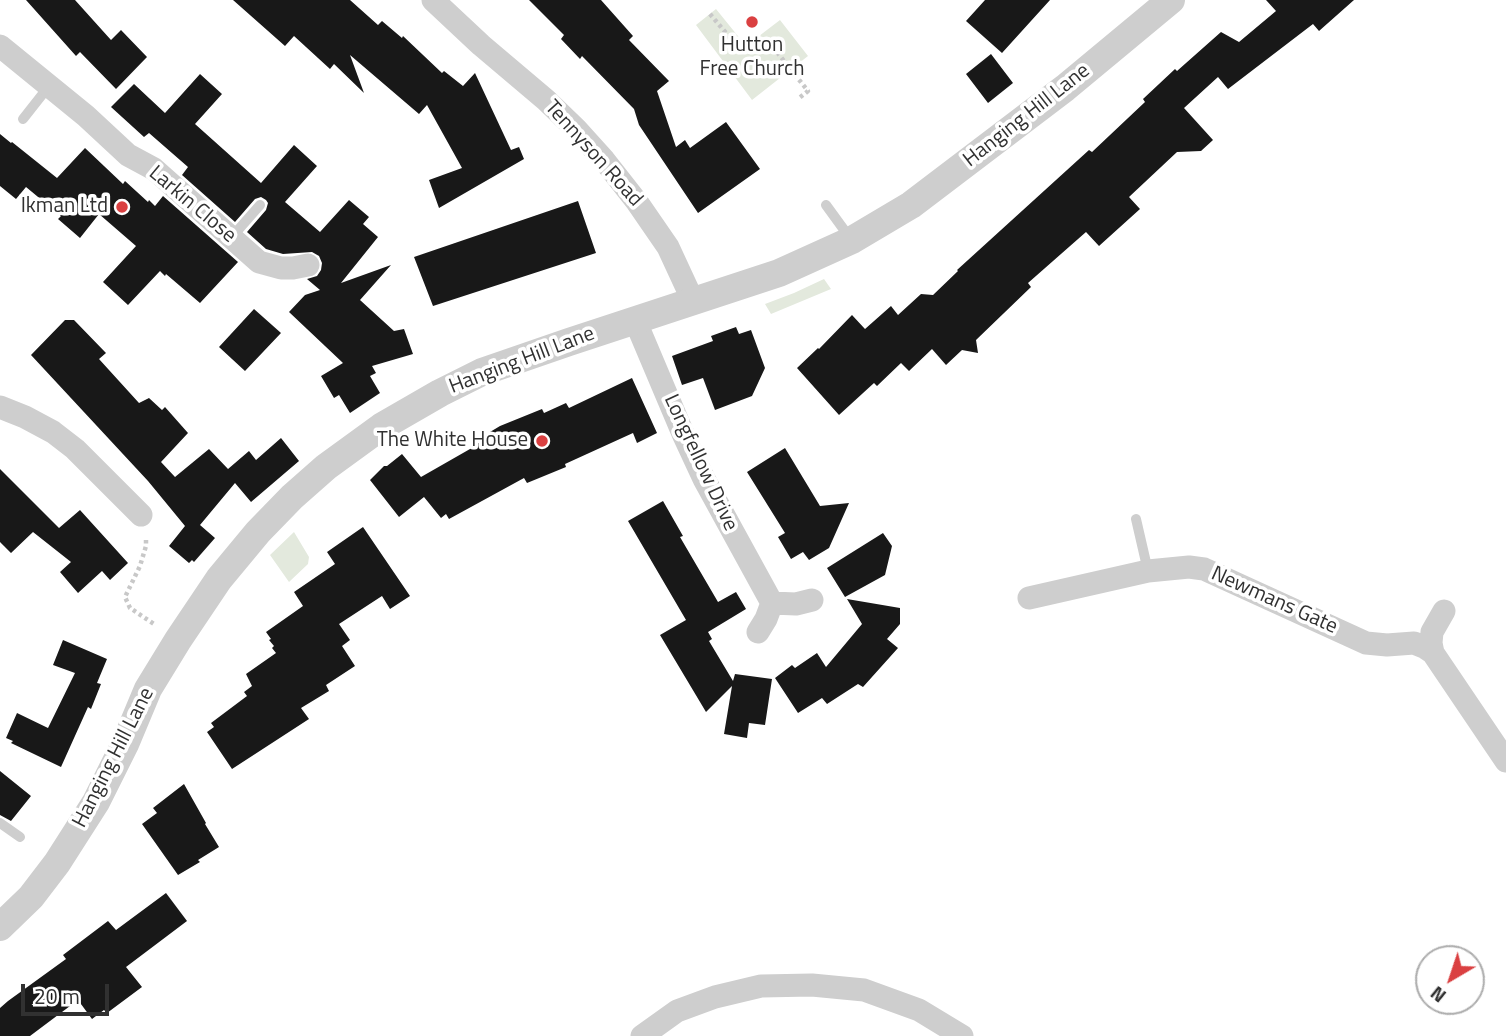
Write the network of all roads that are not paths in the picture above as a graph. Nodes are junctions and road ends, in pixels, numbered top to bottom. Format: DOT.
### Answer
graph roads {
  1 [pos="433,0"];
  2 [pos="1160,3"];
  3 [pos="0,46"];
  4 [pos="49,86"];
  5 [pos="23,119"];
  6 [pos="260,205"];
  7 [pos="826,205"];
  8 [pos="231,238"];
  9 [pos="852,240"];
  10 [pos="308,265"];
  11 [pos="693,301"];
  12 [pos="635,320"];
  13 [pos="0,407"];
  14 [pos="141,515"];
  15 [pos="1136,519"];
  16 [pos="1148,571"];
  17 [pos="1028,598"];
  18 [pos="813,600"];
  19 [pos="772,603"];
  20 [pos="1444,611"];
  21 [pos="758,632"];
  22 [pos="1433,653"];
  23 [pos="1506,761"];
  24 [pos="0,823"];
  25 [pos="20,837"];
  26 [pos="0,928"];
  27 [pos="642,1036"];
  28 [pos="962,1036"];
  1 -- 11 [label="street, Tennyson Road"];
  2 -- 9 [label="street, Hanging Hill Lane"];
  3 -- 4 [label="street, Larkin Close"];
  4 -- 5 [label="lane"];
  4 -- 8 [label="street, Larkin Close"];
  6 -- 8 [label="lane"];
  7 -- 9 [label="lane"];
  8 -- 10 [label="street, Larkin Close"];
  9 -- 11 [label="street, Hanging Hill Lane"];
  11 -- 12 [label="street, Hanging Hill Lane"];
  12 -- 19 [label="street, Longfellow Drive"];
  12 -- 26 [label="street, Hanging Hill Lane"];
  13 -- 14 [label="street"];
  15 -- 16 [label="lane"];
  16 -- 17 [label="street, Newmans Gate"];
  16 -- 22 [label="street, Newmans Gate"];
  18 -- 19 [label="street"];
  19 -- 21 [label="street"];
  20 -- 22 [label="street"];
  22 -- 23 [label="street"];
  24 -- 25 [label="lane"];
  27 -- 28 [label="street"];
}
